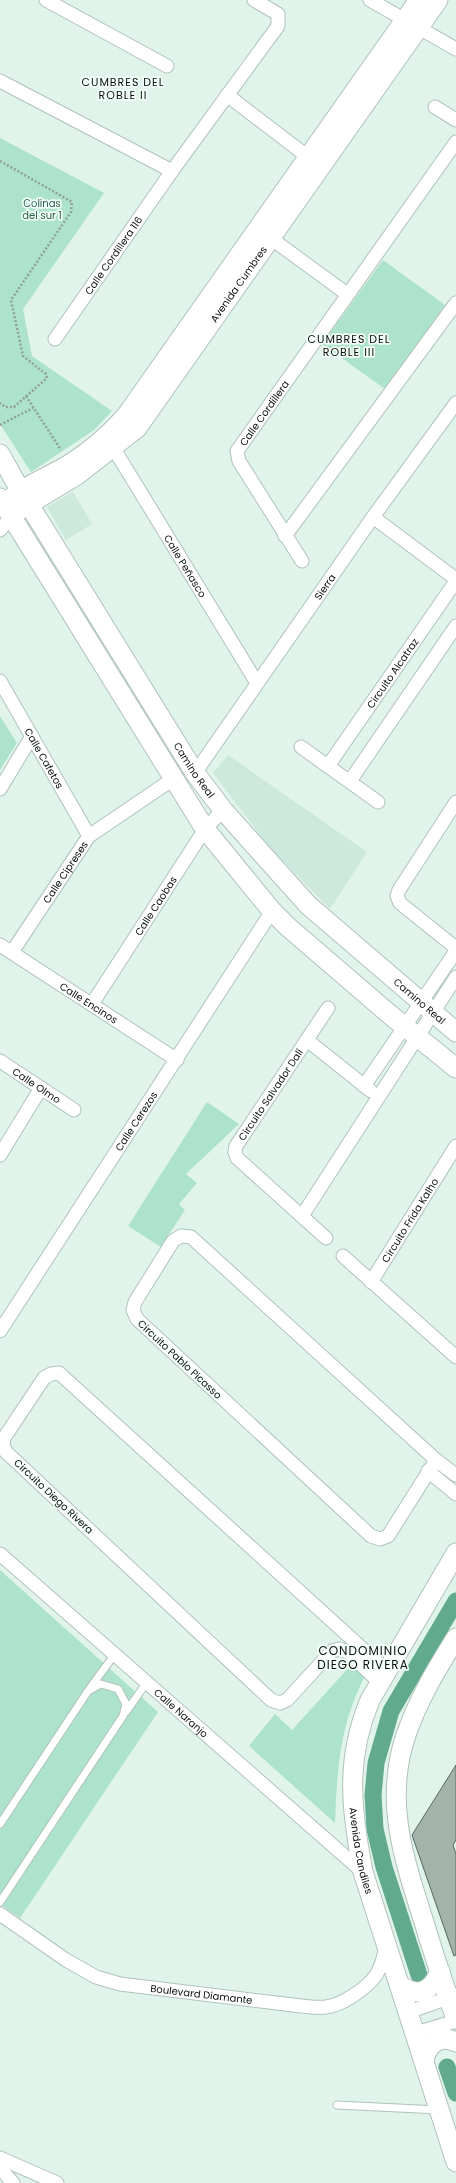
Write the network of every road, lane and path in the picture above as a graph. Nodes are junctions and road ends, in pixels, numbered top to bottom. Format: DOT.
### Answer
graph roads {
  1 [pos="46,0"];
  2 [pos="254,0"];
  3 [pos="370,0"];
  4 [pos="419,0"];
  5 [pos="438,0"];
  6 [pos="413,24"];
  7 [pos="456,49"];
  8 [pos="167,66"];
  9 [pos="0,81"];
  10 [pos="227,95"];
  11 [pos="434,108"];
  12 [pos="456,120"];
  13 [pos="456,142"];
  14 [pos="308,157"];
  15 [pos="0,161"];
  16 [pos="172,171"];
  17 [pos="264,233"];
  18 [pos="348,294"];
  19 [pos="456,303"];
  20 [pos="55,339"];
  21 [pos="26,396"];
  22 [pos="0,403"];
  23 [pos="456,403"];
  24 [pos="33,408"];
  25 [pos="0,425"];
  26 [pos="114,448"];
  27 [pos="0,454"];
  28 [pos="69,464"];
  29 [pos="24,497"];
  30 [pos="3,511"];
  31 [pos="373,517"];
  32 [pos="285,536"];
  33 [pos="302,561"];
  34 [pos="456,580"];
  35 [pos="456,626"];
  36 [pos="0,681"];
  37 [pos="257,683"];
  38 [pos="32,736"];
  39 [pos="301,747"];
  40 [pos="328,766"];
  41 [pos="195,773"];
  42 [pos="173,779"];
  43 [pos="350,781"];
  44 [pos="0,789"];
  45 [pos="378,802"];
  46 [pos="456,802"];
  47 [pos="224,810"];
  48 [pos="205,829"];
  49 [pos="89,836"];
  50 [pos="272,911"];
  51 [pos="0,945"];
  52 [pos="456,948"];
  53 [pos="12,952"];
  54 [pos="456,952"];
  55 [pos="456,978"];
  56 [pos="92,1004"];
  57 [pos="328,1008"];
  58 [pos="427,1008"];
  59 [pos="411,1032"];
  60 [pos="456,1032"];
  61 [pos="307,1040"];
  62 [pos="177,1060"];
  63 [pos="0,1061"];
  64 [pos="456,1068"];
  65 [pos="364,1086"];
  66 [pos="41,1088"];
  67 [pos="378,1098"];
  68 [pos="74,1110"];
  69 [pos="456,1146"];
  70 [pos="0,1155"];
  71 [pos="452,1161"];
  72 [pos="302,1216"];
  73 [pos="326,1238"];
  74 [pos="343,1256"];
  75 [pos="371,1282"];
  76 [pos="0,1331"];
  77 [pos="456,1357"];
  78 [pos="436,1460"];
  79 [pos="428,1471"];
  80 [pos="456,1475"];
  81 [pos="456,1494"];
  82 [pos="456,1553"];
  83 [pos="0,1554"];
  84 [pos="456,1638"];
  85 [pos="115,1654"];
  86 [pos="382,1676"];
  87 [pos="147,1682"];
  88 [pos="88,1691"];
  89 [pos="123,1716"];
  90 [pos="0,1824"];
  91 [pos="363,1872"];
  92 [pos="0,1902"];
  93 [pos="0,1914"];
  94 [pos="387,1943"];
  95 [pos="440,1972"];
  96 [pos="401,1986"];
  97 [pos="449,1998"];
  98 [pos="412,2011"];
  99 [pos="454,2021"];
  100 [pos="420,2032"];
  101 [pos="456,2042"];
  102 [pos="424,2061"];
  103 [pos="337,2105"];
  104 [pos="440,2110"];
  105 [pos="0,2158"];
  106 [pos="456,2162"];
  107 [pos="0,2168"];
  108 [pos="13,2183"];
  109 [pos="57,2183"];
  1 -- 8 [label="street"];
  2 -- 10 [label="street, Calle Cordillera 116"];
  3 -- 6 [label="street"];
  4 -- 6 [label="street, Avenida Cumbres"];
  5 -- 6 [label="street, Avenida Cumbres"];
  6 -- 7 [label="street"];
  6 -- 14 [label="street, Avenida Cumbres"];
  6 -- 17 [label="street, Avenida Cumbres"];
  9 -- 16 [label="street"];
  10 -- 14 [label="street"];
  10 -- 16 [label="street, Calle Cordillera 116"];
  11 -- 12 [label="street"];
  13 -- 18 [label="street, Calle Cordillera"];
  14 -- 17 [label="street, Avenida Cumbres"];
  15 -- 21 [label="path"];
  16 -- 20 [label="street, Calle Cordillera 116"];
  17 -- 18 [label="street"];
  17 -- 26 [label="street, Avenida Cumbres"];
  17 -- 28 [label="street, Avenida Cumbres"];
  18 -- 32 [label="street, Calle Cordillera"];
  19 -- 32 [label="street"];
  21 -- 22 [label="path"];
  21 -- 24 [label="path"];
  23 -- 31 [label="street, Sierra"];
  24 -- 25 [label="path"];
  24 -- 28 [label="path"];
  26 -- 29 [label="street, Avenida Cumbres"];
  26 -- 37 [label="street, Calle Peñasco"];
  27 -- 29 [label="street, Camino Real"];
  28 -- 29 [label="street, Avenida Cumbres"];
  29 -- 30 [label="street, Avenida Cumbres"];
  29 -- 41 [label="street, Camino Real"];
  30 -- 42 [label="street"];
  31 -- 34 [label="street, Circuito Alcatraz"];
  31 -- 37 [label="street, Sierra"];
  32 -- 33 [label="street, Calle Cordillera"];
  34 -- 40 [label="street, Circuito Alcatraz"];
  35 -- 43 [label="street"];
  36 -- 38 [label="street, Calle Cafetos"];
  37 -- 41 [label="street, Sierra"];
  38 -- 44 [label="street"];
  38 -- 49 [label="street, Calle Cafetos"];
  39 -- 40 [label="street"];
  40 -- 43 [label="street"];
  41 -- 47 [label="street, Camino Real"];
  42 -- 48 [label="street"];
  42 -- 49 [label="street, Calle Cipreses"];
  43 -- 45 [label="street"];
  46 -- 52 [label="street"];
  47 -- 48 [label="street, Calle Caobas"];
  47 -- 58 [label="street, Camino Real"];
  48 -- 50 [label="street"];
  48 -- 56 [label="street, Calle Caobas"];
  49 -- 53 [label="street, Calle Cipreses"];
  50 -- 59 [label="street"];
  50 -- 62 [label="street, Calle Cerezos"];
  51 -- 53 [label="street, Calle Encinos"];
  53 -- 56 [label="street, Calle Encinos"];
  54 -- 58 [label="street"];
  55 -- 58 [label="street"];
  56 -- 62 [label="street, Calle Encinos"];
  57 -- 61 [label="street, Circuito Salvador Dalí"];
  58 -- 59 [label="street"];
  58 -- 60 [label="street, Camino Real"];
  59 -- 64 [label="street"];
  59 -- 65 [label="street"];
  59 -- 67 [label="street"];
  61 -- 65 [label="street, Circuito Salvador Dalí"];
  61 -- 72 [label="street, Circuito Salvador Dalí"];
  62 -- 76 [label="street, Calle Cerezos"];
  63 -- 66 [label="street, Calle Olmo"];
  65 -- 67 [label="street, Circuito Salvador Dalí"];
  66 -- 68 [label="street, Calle Olmo"];
  66 -- 70 [label="street"];
  67 -- 72 [label="street"];
  69 -- 71 [label="street, Circuito Frida Kalho"];
  71 -- 75 [label="street, Circuito Frida Kalho"];
  72 -- 73 [label="street, Circuito Salvador Dalí"];
  74 -- 75 [label="street"];
  75 -- 77 [label="street"];
  78 -- 79 [label="street, Circuito Pablo Picasso"];
  78 -- 79 [label="street, Circuito Pablo Picasso"];
  78 -- 80 [label="street, Circuito Pablo Picasso"];
  79 -- 81 [label="street"];
  82 -- 86 [label="street, Avenida Candiles"];
  83 -- 85 [label="street, Calle Naranjo"];
  84 -- 95 [label="street"];
  85 -- 87 [label="street, Calle Naranjo"];
  85 -- 88 [label="lane"];
  86 -- 86 [label="street, Circuito Diego Rivera"];
  86 -- 91 [label="street, Avenida Candiles"];
  87 -- 89 [label="lane"];
  87 -- 91 [label="street, Calle Naranjo"];
  88 -- 89 [label="lane"];
  88 -- 90 [label="lane"];
  89 -- 92 [label="lane"];
  91 -- 94 [label="street, Avenida Candiles"];
  93 -- 94 [label="street, Boulevard Diamante"];
  94 -- 96 [label="street, Avenida Candiles"];
  95 -- 96 [label="street"];
  95 -- 97 [label="street"];
  96 -- 98 [label="street, Avenida Candiles"];
  97 -- 98 [label="street"];
  97 -- 99 [label="street"];
  98 -- 100 [label="street, Avenida Candiles"];
  99 -- 100 [label="street"];
  100 -- 102 [label="street, Avenida Candiles"];
  101 -- 102 [label="street"];
  102 -- 104 [label="street, Avenida Candiles"];
  103 -- 104 [label="lane"];
  104 -- 106 [label="street, Avenida Candiles"];
  105 -- 109 [label="street"];
  107 -- 108 [label="street"];
}
